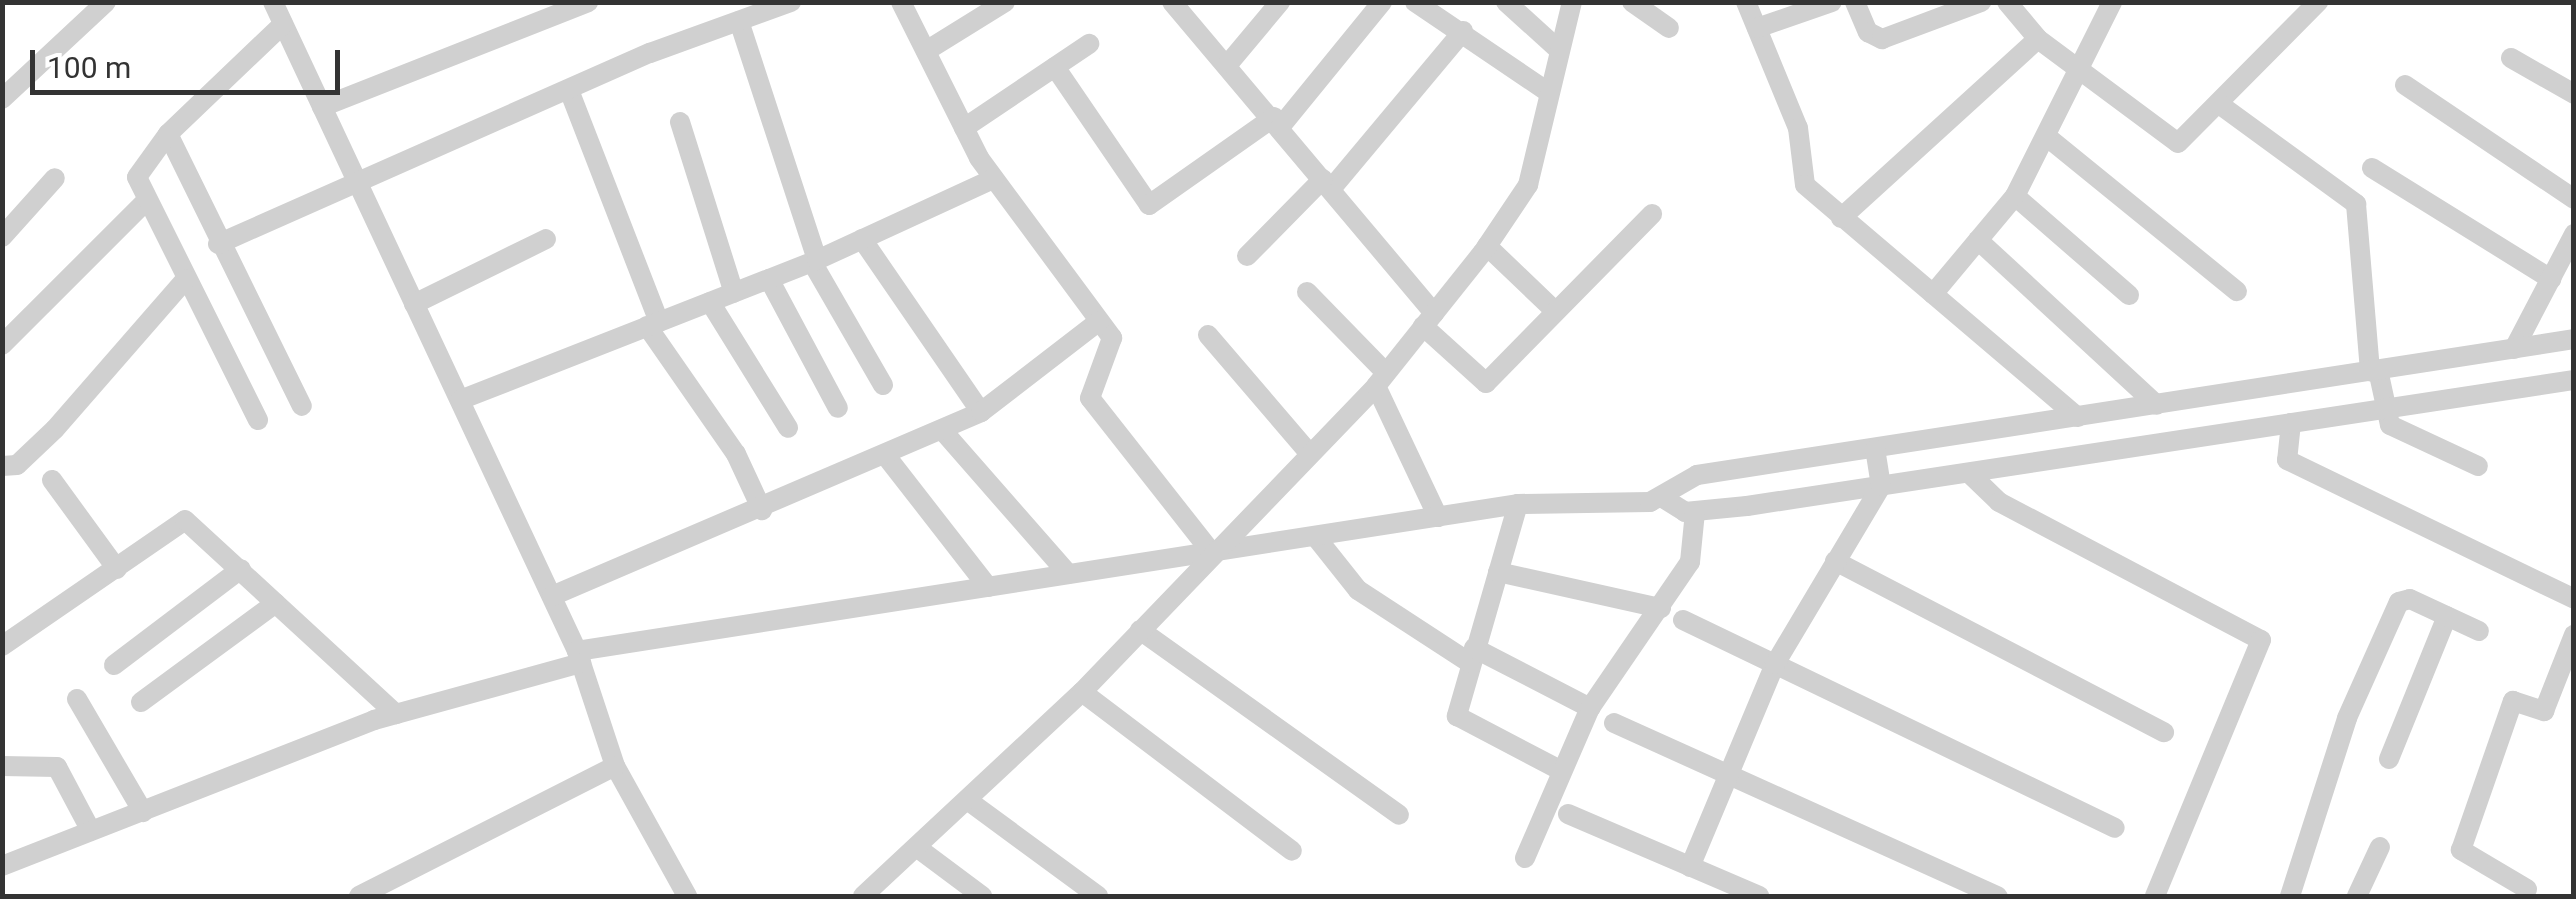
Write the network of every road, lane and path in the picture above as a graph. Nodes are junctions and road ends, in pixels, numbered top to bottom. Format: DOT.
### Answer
graph roads {
  1 [pos="106,2"];
  2 [pos="273,2"];
  3 [pos="588,2"];
  4 [pos="791,2"];
  5 [pos="902,2"];
  6 [pos="1006,2"];
  7 [pos="1172,2"];
  8 [pos="1280,2"];
  9 [pos="1382,2"];
  10 [pos="1415,2"];
  11 [pos="1506,2"];
  12 [pos="1572,2"];
  13 [pos="1632,2"];
  14 [pos="1746,2"];
  15 [pos="1832,2"];
  16 [pos="1855,2"];
  17 [pos="1981,2"];
  18 [pos="2006,2"];
  19 [pos="2112,2"];
  20 [pos="2318,2"];
  21 [pos="739,21"];
  22 [pos="283,24"];
  23 [pos="1669,28"];
  24 [pos="1757,28"];
  25 [pos="1462,31"];
  26 [pos="2038,38"];
  27 [pos="1089,44"];
  28 [pos="1559,50"];
  29 [pos="926,51"];
  30 [pos="2512,58"];
  31 [pos="1229,64"];
  32 [pos="1055,67"];
  33 [pos="2080,72"];
  34 [pos="2405,85"];
  35 [pos="569,90"];
  36 [pos="1548,92"];
  37 [pos="2574,94"];
  38 [pos="2,99"];
  39 [pos="2219,104"];
  40 [pos="322,107"];
  41 [pos="680,122"];
  42 [pos="1277,122"];
  43 [pos="964,128"];
  44 [pos="168,134"];
  45 [pos="2046,136"];
  46 [pos="2372,168"];
  47 [pos="55,178"];
  48 [pos="993,178"];
  49 [pos="1327,184"];
  50 [pos="359,185"];
  51 [pos="2015,196"];
  52 [pos="2574,199"];
  53 [pos="146,200"];
  54 [pos="1652,214"];
  55 [pos="1842,218"];
  56 [pos="2574,234"];
  57 [pos="2,237"];
  58 [pos="546,238"];
  59 [pos="862,239"];
  60 [pos="1978,240"];
  61 [pos="218,244"];
  62 [pos="1486,246"];
  63 [pos="1248,256"];
  64 [pos="814,261"];
  65 [pos="2550,278"];
  66 [pos="186,279"];
  67 [pos="769,279"];
  68 [pos="2237,291"];
  69 [pos="1307,292"];
  70 [pos="734,293"];
  71 [pos="1932,294"];
  72 [pos="2129,295"];
  73 [pos="710,302"];
  74 [pos="414,304"];
  75 [pos="1556,312"];
  76 [pos="1429,320"];
  77 [pos="1099,321"];
  78 [pos="653,324"];
  79 [pos="1208,336"];
  80 [pos="2574,340"];
  81 [pos="2,346"];
  82 [pos="2514,349"];
  83 [pos="2374,370"];
  84 [pos="1381,380"];
  85 [pos="2574,380"];
  86 [pos="883,385"];
  87 [pos="460,400"];
  88 [pos="2156,405"];
  89 [pos="302,406"];
  90 [pos="838,408"];
  91 [pos="2386,408"];
  92 [pos="981,412"];
  93 [pos="2078,417"];
  94 [pos="258,420"];
  95 [pos="2291,423"];
  96 [pos="788,428"];
  97 [pos="943,430"];
  98 [pos="1875,449"];
  99 [pos="1309,452"];
  100 [pos="886,456"];
  101 [pos="2,466"];
  102 [pos="2478,466"];
  103 [pos="1969,473"];
  104 [pos="52,480"];
  105 [pos="1880,486"];
  106 [pos="1663,498"];
  107 [pos="1518,504"];
  108 [pos="762,510"];
  109 [pos="1700,511"];
  110 [pos="1438,517"];
  111 [pos="1315,536"];
  112 [pos="1212,552"];
  113 [pos="1836,561"];
  114 [pos="117,569"];
  115 [pos="240,569"];
  116 [pos="1498,572"];
  117 [pos="1068,574"];
  118 [pos="988,587"];
  119 [pos="552,596"];
  120 [pos="2574,600"];
  121 [pos="276,602"];
  122 [pos="1661,608"];
  123 [pos="2447,616"];
  124 [pos="2,620"];
  125 [pos="1683,620"];
  126 [pos="1140,630"];
  127 [pos="2478,631"];
  128 [pos="2574,635"];
  129 [pos="8,642"];
  130 [pos="1472,655"];
  131 [pos="580,657"];
  132 [pos="114,664"];
  133 [pos="1775,664"];
  134 [pos="1082,692"];
  135 [pos="77,699"];
  136 [pos="141,702"];
  137 [pos="1590,708"];
  138 [pos="396,714"];
  139 [pos="1614,723"];
  140 [pos="2164,732"];
  141 [pos="2389,759"];
  142 [pos="2,766"];
  143 [pos="616,766"];
  144 [pos="1560,770"];
  145 [pos="1728,774"];
  146 [pos="970,802"];
  147 [pos="144,812"];
  148 [pos="1399,814"];
  149 [pos="1568,814"];
  150 [pos="2115,828"];
  151 [pos="91,831"];
  152 [pos="2380,847"];
  153 [pos="919,849"];
  154 [pos="1292,852"];
  155 [pos="1525,858"];
  156 [pos="2,866"];
  157 [pos="1690,866"];
  158 [pos="2527,889"];
  159 [pos="358,896"];
  160 [pos="686,896"];
  161 [pos="863,896"];
  162 [pos="982,896"];
  163 [pos="1098,896"];
  164 [pos="1759,896"];
  165 [pos="1998,896"];
  166 [pos="2155,896"];
  167 [pos="2290,896"];
  168 [pos="2357,896"];
  1 -- 38 [label="street"];
  2 -- 22 [label="street"];
  3 -- 40 [label="street"];
  4 -- 21 [label="street"];
  5 -- 29 [label="street"];
  6 -- 29 [label="street"];
  7 -- 31 [label="street"];
  8 -- 31 [label="street"];
  9 -- 42 [label="street"];
  10 -- 25 [label="street"];
  11 -- 28 [label="street"];
  12 -- 28 [label="street"];
  13 -- 23 [label="street"];
  14 -- 24 [label="street"];
  15 -- 24 [label="street"];
  16 -- 17 [label="street"];
  18 -- 26 [label="street"];
  19 -- 33 [label="street"];
  20 -- 39 [label="street"];
  21 -- 35 [label="street"];
  21 -- 64 [label="street"];
  22 -- 40 [label="street"];
  22 -- 44 [label="street"];
  24 -- 55 [label="street"];
  25 -- 36 [label="street"];
  25 -- 49 [label="street"];
  26 -- 33 [label="street"];
  26 -- 55 [label="street"];
  27 -- 32 [label="street"];
  28 -- 36 [label="street"];
  29 -- 43 [label="street"];
  30 -- 37 [label="street"];
  31 -- 42 [label="street"];
  32 -- 42 [label="street"];
  32 -- 43 [label="street"];
  33 -- 39 [label="street"];
  33 -- 45 [label="street"];
  34 -- 52 [label="street"];
  35 -- 50 [label="street"];
  35 -- 78 [label="street"];
  36 -- 62 [label="street"];
  39 -- 83 [label="street"];
  40 -- 50 [label="street"];
  41 -- 70 [label="street"];
  42 -- 49 [label="street"];
  43 -- 48 [label="street"];
  44 -- 53 [label="street"];
  44 -- 61 [label="street"];
  45 -- 51 [label="street"];
  45 -- 68 [label="street"];
  46 -- 65 [label="street"];
  47 -- 57 [label="street"];
  48 -- 59 [label="street"];
  48 -- 77 [label="street"];
  49 -- 63 [label="street"];
  49 -- 76 [label="street"];
  50 -- 61 [label="street"];
  50 -- 74 [label="street"];
  51 -- 60 [label="street"];
  51 -- 72 [label="street"];
  53 -- 66 [label="street"];
  53 -- 81 [label="street"];
  54 -- 75 [label="street"];
  55 -- 71 [label="street"];
  56 -- 65 [label="street"];
  58 -- 74 [label="street"];
  59 -- 64 [label="street"];
  59 -- 92 [label="street"];
  60 -- 71 [label="street"];
  60 -- 88 [label="street"];
  61 -- 89 [label="street"];
  62 -- 75 [label="street"];
  62 -- 76 [label="street"];
  64 -- 67 [label="street"];
  64 -- 86 [label="street"];
  65 -- 82 [label="street"];
  66 -- 94 [label="street"];
  66 -- 101 [label="street"];
  67 -- 70 [label="street"];
  67 -- 90 [label="street"];
  69 -- 84 [label="street"];
  70 -- 73 [label="street"];
  71 -- 93 [label="street"];
  73 -- 78 [label="street"];
  73 -- 96 [label="street"];
  74 -- 87 [label="street"];
  75 -- 76 [label="street"];
  76 -- 84 [label="street"];
  77 -- 92 [label="street"];
  77 -- 112 [label="street"];
  78 -- 87 [label="street"];
  78 -- 108 [label="street"];
  79 -- 99 [label="street"];
  80 -- 82 [label="street"];
  82 -- 83 [label="street"];
  83 -- 88 [label="street"];
  83 -- 91 [label="street"];
  84 -- 99 [label="street"];
  84 -- 110 [label="street"];
  85 -- 91 [label="street"];
  87 -- 119 [label="street"];
  88 -- 93 [label="street"];
  91 -- 95 [label="street"];
  91 -- 102 [label="street"];
  92 -- 97 [label="street"];
  93 -- 98 [label="street"];
  95 -- 103 [label="street"];
  95 -- 120 [label="street"];
  97 -- 100 [label="street"];
  97 -- 117 [label="street"];
  98 -- 105 [label="street"];
  98 -- 106 [label="street"];
  99 -- 112 [label="street"];
  100 -- 108 [label="street"];
  100 -- 118 [label="street"];
  103 -- 105 [label="street"];
  103 -- 166 [label="street"];
  104 -- 114 [label="street"];
  105 -- 109 [label="street"];
  105 -- 113 [label="street"];
  106 -- 107 [label="street"];
  106 -- 109 [label="street"];
  107 -- 110 [label="street"];
  107 -- 116 [label="street"];
  108 -- 119 [label="street"];
  109 -- 122 [label="street"];
  110 -- 111 [label="street"];
  111 -- 112 [label="street"];
  111 -- 130 [label="street"];
  112 -- 117 [label="street"];
  112 -- 126 [label="street"];
  113 -- 133 [label="street"];
  113 -- 140 [label="street"];
  114 -- 115 [label="street"];
  114 -- 129 [label="street"];
  115 -- 121 [label="street"];
  115 -- 132 [label="street"];
  116 -- 122 [label="street"];
  116 -- 130 [label="street"];
  117 -- 118 [label="street"];
  118 -- 131 [label="street"];
  119 -- 131 [label="street"];
  121 -- 136 [label="street"];
  121 -- 138 [label="street"];
  122 -- 137 [label="street"];
  123 -- 127 [label="street"];
  123 -- 141 [label="street"];
  123 -- 167 [label="street"];
  124 -- 129 [label="street"];
  125 -- 133 [label="street"];
  126 -- 134 [label="street"];
  126 -- 148 [label="street"];
  128 -- 158 [label="street"];
  130 -- 137 [label="street"];
  130 -- 144 [label="street"];
  131 -- 138 [label="street"];
  131 -- 143 [label="street"];
  133 -- 145 [label="street"];
  133 -- 150 [label="street"];
  134 -- 146 [label="street"];
  134 -- 154 [label="street"];
  135 -- 147 [label="street"];
  137 -- 144 [label="street"];
  138 -- 147 [label="street"];
  139 -- 145 [label="street"];
  142 -- 151 [label="street"];
  143 -- 159 [label="street"];
  143 -- 160 [label="street"];
  144 -- 155 [label="street"];
  145 -- 157 [label="street"];
  145 -- 165 [label="street"];
  146 -- 153 [label="street"];
  146 -- 163 [label="street"];
  147 -- 151 [label="street"];
  149 -- 157 [label="street"];
  151 -- 156 [label="street"];
  152 -- 168 [label="street"];
  153 -- 161 [label="street"];
  153 -- 162 [label="street"];
  157 -- 164 [label="street"];
}
